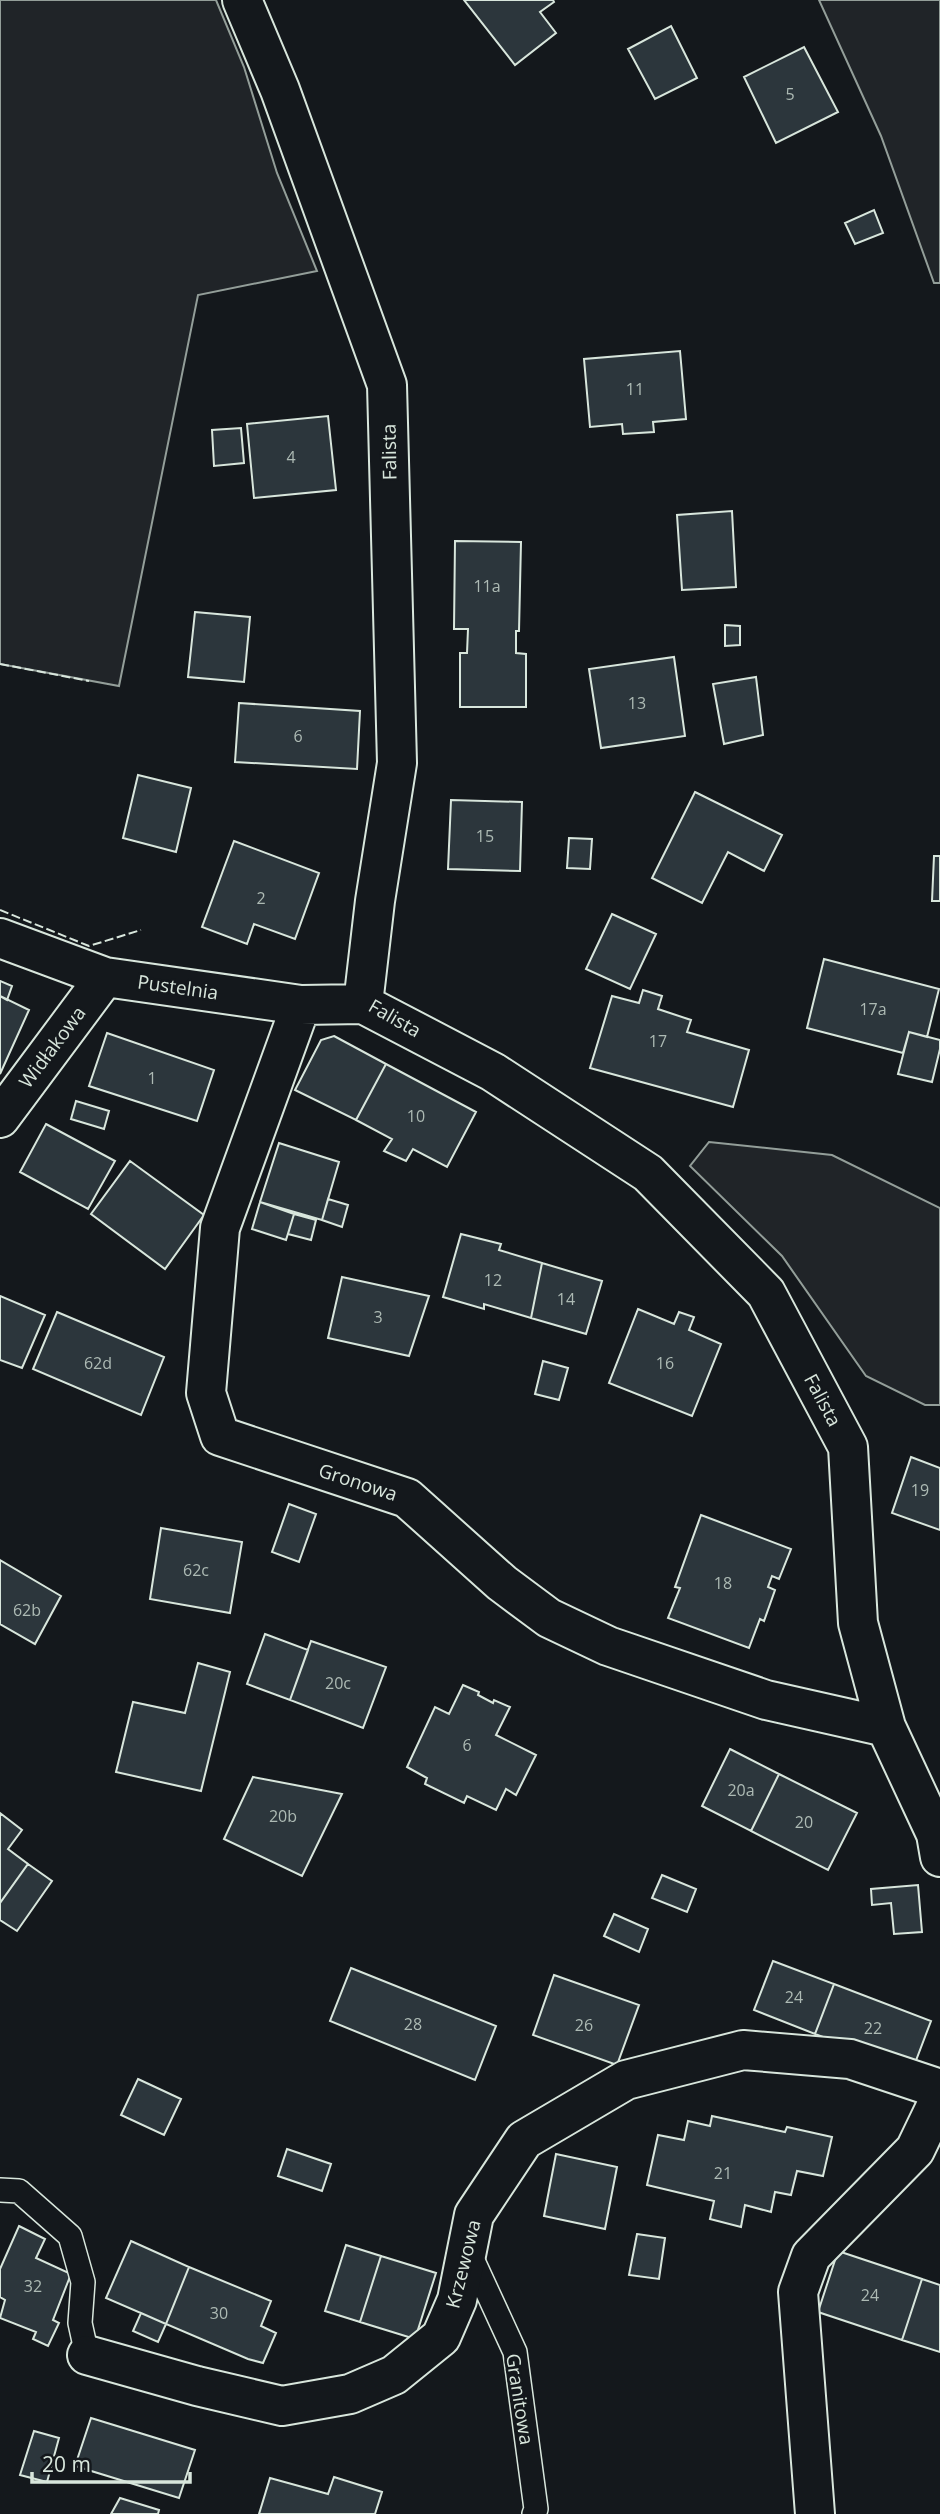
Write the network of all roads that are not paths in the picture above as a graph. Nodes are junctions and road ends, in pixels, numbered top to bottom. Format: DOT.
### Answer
graph roads {
  1 [pos="242,0"];
  2 [pos="0,938"];
  3 [pos="105,976"];
  4 [pos="363,1004"];
  5 [pos="301,1005"];
  6 [pos="0,1118"];
  7 [pos="886,1727"];
  8 [pos="940,1857"];
  9 [pos="940,2089"];
  10 [pos="940,2098"];
  11 [pos="0,2190"];
  12 [pos="468,2250"];
  13 [pos="87,2354"];
  14 [pos="534,2514"];
  15 [pos="815,2514"];
  1 -- 4 [label="street, Falista"];
  2 -- 3 [label="street, Pustelnia"];
  3 -- 5 [label="street, Pustelnia"];
  3 -- 6 [label="street, Widłakowa"];
  4 -- 5 [label="street, Pustelnia"];
  4 -- 7 [label="street, Falista"];
  5 -- 7 [label="street, Gronowa"];
  7 -- 8 [label="street, Falista"];
  9 -- 12 [label="street, Krzewowa"];
  10 -- 15 [label="street"];
  11 -- 13 [label="lane"];
  12 -- 13 [label="street, Krzewowa"];
  12 -- 14 [label="lane, Granitowa"];
}
